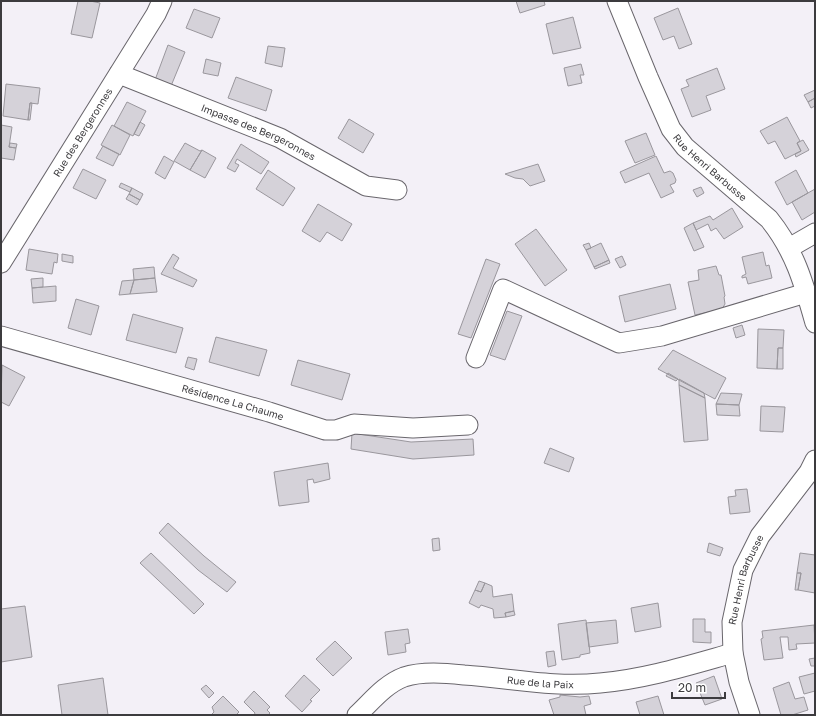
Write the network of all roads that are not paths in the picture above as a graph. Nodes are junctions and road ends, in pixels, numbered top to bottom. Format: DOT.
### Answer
graph roads {
  1 [pos="162,1"];
  2 [pos="617,1"];
  3 [pos="119,74"];
  4 [pos="396,190"];
  5 [pos="815,233"];
  6 [pos="789,248"];
  7 [pos="1,263"];
  8 [pos="806,293"];
  9 [pos="815,323"];
  10 [pos="1,336"];
  11 [pos="476,358"];
  12 [pos="468,425"];
  13 [pos="815,460"];
  14 [pos="733,653"];
  15 [pos="357,715"];
  16 [pos="750,715"];
  1 -- 3 [label="street, Rue des Bergeronnes"];
  2 -- 6 [label="street, Rue Henri Barbusse"];
  3 -- 4 [label="street, Impasse des Bergeronnes"];
  3 -- 7 [label="street, Rue des Bergeronnes"];
  5 -- 6 [label="street"];
  6 -- 8 [label="street, Rue Henri Barbusse"];
  8 -- 9 [label="street, Rue Henri Barbusse"];
  8 -- 11 [label="street"];
  10 -- 12 [label="street, Résidence La Chaume"];
  13 -- 14 [label="street, Rue Henri Barbusse"];
  14 -- 15 [label="street, Rue de la Paix"];
  14 -- 16 [label="street, Rue Henri Barbusse"];
}
